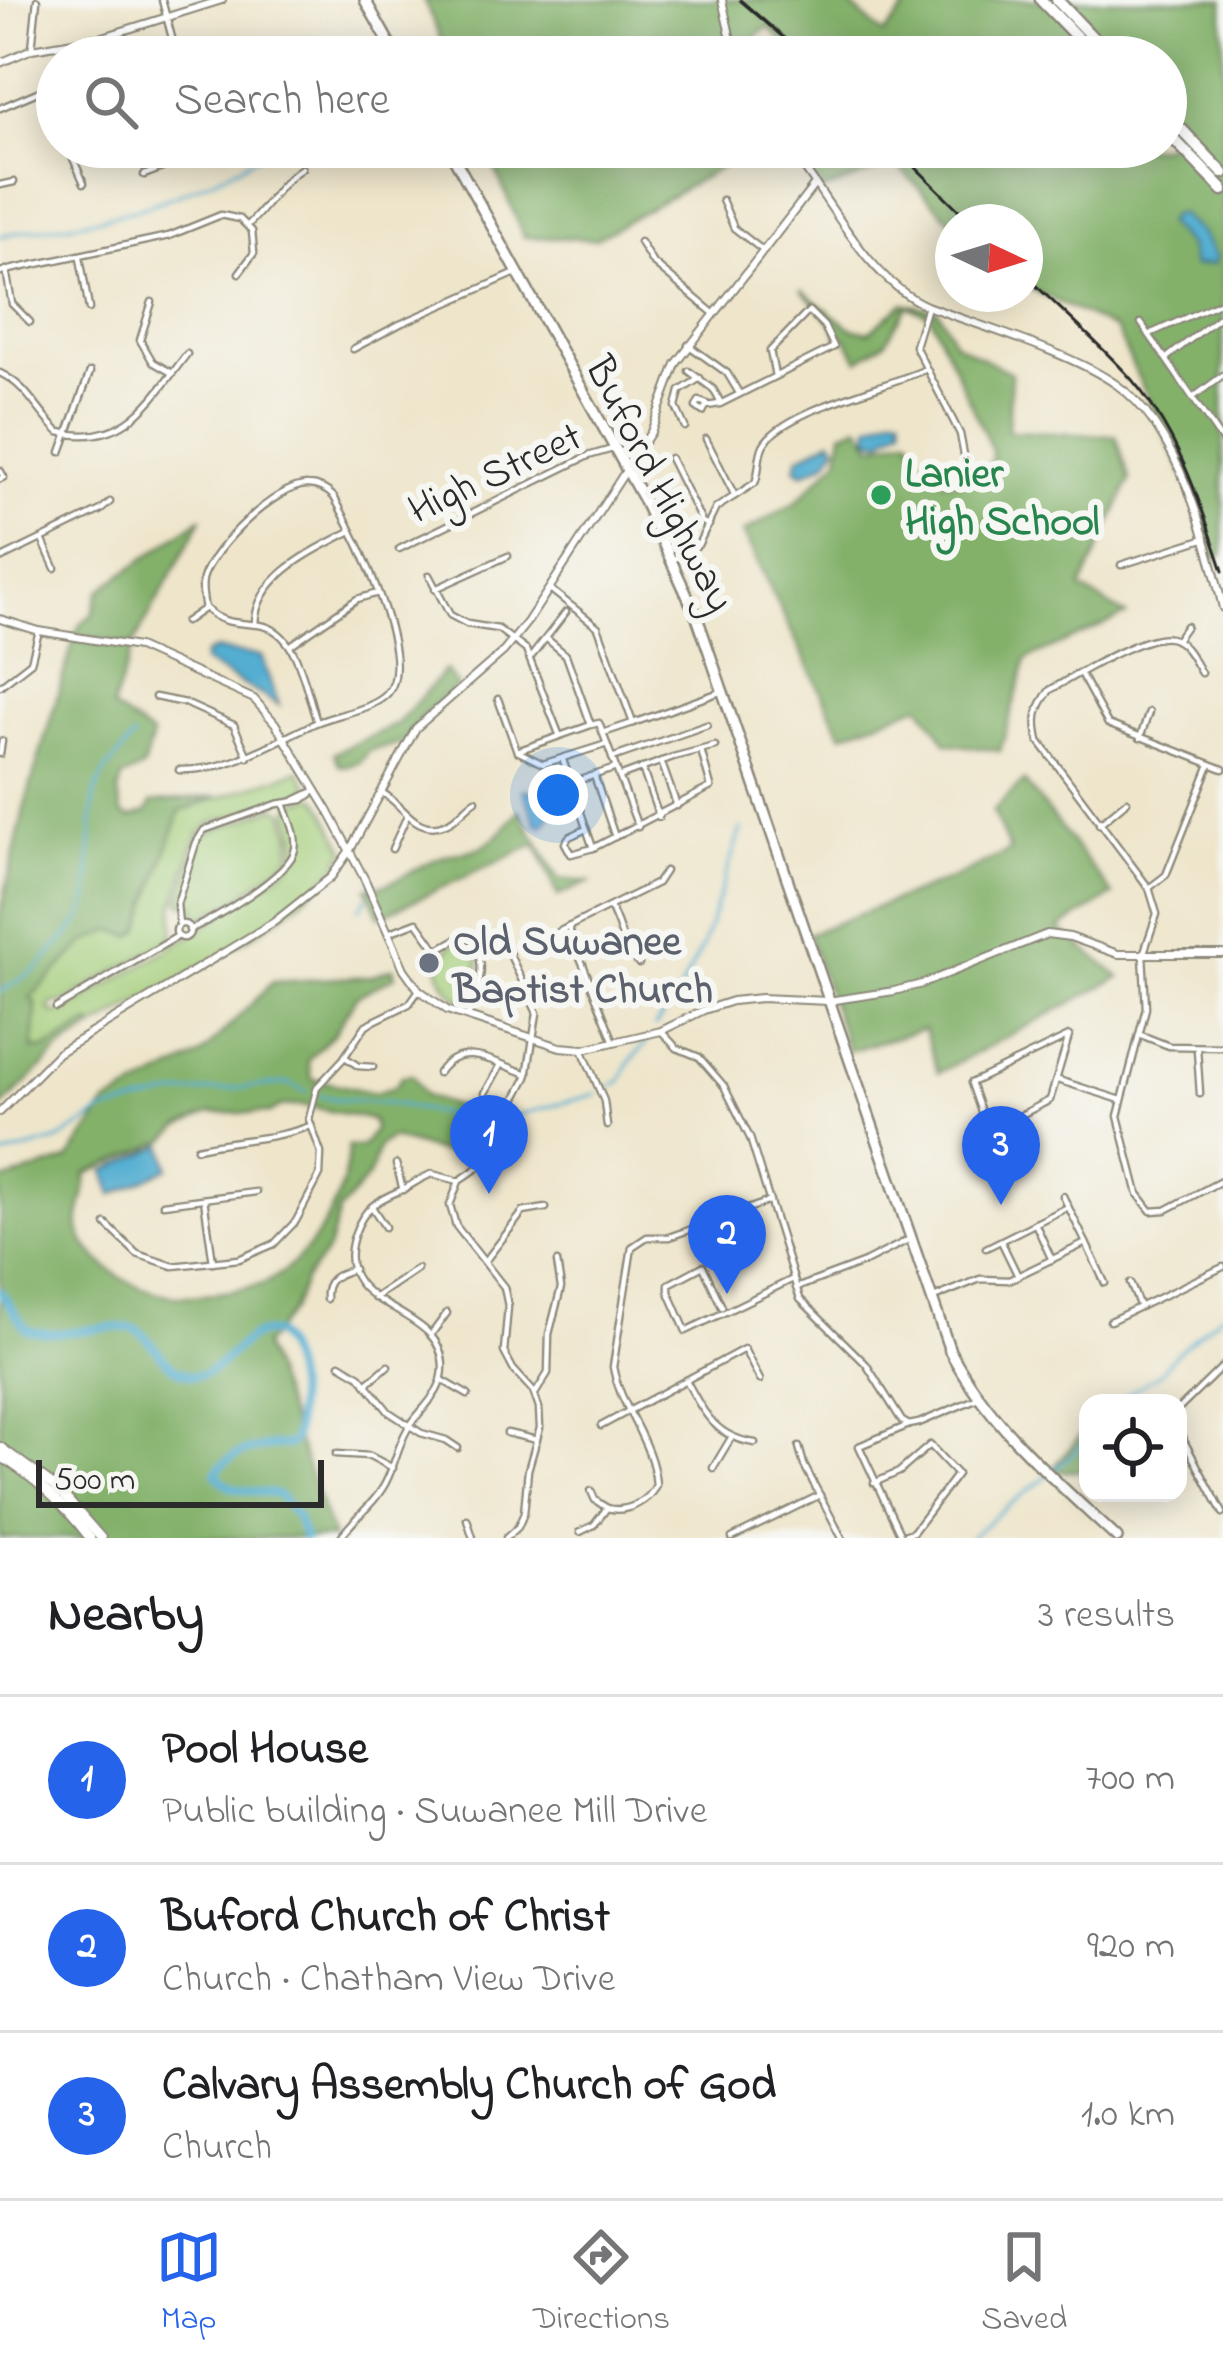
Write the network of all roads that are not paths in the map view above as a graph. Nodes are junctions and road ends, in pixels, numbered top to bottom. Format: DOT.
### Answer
graph roads {
  1 [pos="37,0"];
  2 [pos="162,0"];
  3 [pos="365,0"];
  4 [pos="722,0"];
  5 [pos="1041,0"];
  6 [pos="1057,0"];
  7 [pos="215,1"];
  8 [pos="166,19"];
  9 [pos="113,34"];
  10 [pos="102,36"];
  11 [pos="170,36"];
  12 [pos="385,36"];
  13 [pos="730,36"];
  14 [pos="1076,36"];
  15 [pos="1092,36"];
  16 [pos="36,48"];
  17 [pos="32,49"];
  18 [pos="0,63"];
  19 [pos="36,93"];
  20 [pos="0,108"];
  21 [pos="1187,135"];
  22 [pos="1187,153"];
  23 [pos="77,168"];
  24 [pos="162,168"];
  25 [pos="302,168"];
  26 [pos="460,168"];
  27 [pos="804,168"];
  28 [pos="1223,172"];
  29 [pos="144,175"];
  30 [pos="14,182"];
  31 [pos="84,183"];
  32 [pos="815,184"];
  33 [pos="0,185"];
  34 [pos="1223,190"];
  35 [pos="722,200"];
  36 [pos="248,225"];
  37 [pos="640,242"];
  38 [pos="761,249"];
  39 [pos="80,257"];
  40 [pos="3,271"];
  41 [pos="239,273"];
  42 [pos="517,273"];
  43 [pos="1223,301"];
  44 [pos="152,302"];
  45 [pos="927,306"];
  46 [pos="88,309"];
  47 [pos="712,312"];
  48 [pos="1223,314"];
  49 [pos="30,322"];
  50 [pos="1141,323"];
  51 [pos="1150,334"];
  52 [pos="688,346"];
  53 [pos="353,350"];
  54 [pos="187,354"];
  55 [pos="1168,357"];
  56 [pos="926,369"];
  57 [pos="689,370"];
  58 [pos="90,372"];
  59 [pos="0,373"];
  60 [pos="172,374"];
  61 [pos="775,376"];
  62 [pos="1223,376"];
  63 [pos="700,378"];
  64 [pos="740,393"];
  65 [pos="1196,397"];
  66 [pos="678,400"];
  67 [pos="721,403"];
  68 [pos="686,427"];
  69 [pos="68,434"];
  70 [pos="706,439"];
  71 [pos="1222,439"];
  72 [pos="616,448"];
  73 [pos="62,452"];
  74 [pos="964,455"];
  75 [pos="670,458"];
  76 [pos="626,468"];
  77 [pos="0,470"];
  78 [pos="0,479"];
  79 [pos="735,496"];
  80 [pos="110,502"];
  81 [pos="709,525"];
  82 [pos="352,531"];
  83 [pos="1206,538"];
  84 [pos="42,539"];
  85 [pos="399,549"];
  86 [pos="508,556"];
  87 [pos="0,559"];
  88 [pos="673,560"];
  89 [pos="1121,565"];
  90 [pos="55,568"];
  91 [pos="429,575"];
  92 [pos="435,589"];
  93 [pos="550,590"];
  94 [pos="378,593"];
  95 [pos="205,608"];
  96 [pos="1223,608"];
  97 [pos="566,612"];
  98 [pos="0,620"];
  99 [pos="185,622"];
  100 [pos="254,624"];
  101 [pos="1186,626"];
  102 [pos="39,631"];
  103 [pos="514,639"];
  104 [pos="548,640"];
  105 [pos="1176,640"];
  106 [pos="290,646"];
  107 [pos="531,658"];
  108 [pos="1080,673"];
  109 [pos="1201,673"];
  110 [pos="0,686"];
  111 [pos="723,691"];
  112 [pos="155,697"];
  113 [pos="498,699"];
  114 [pos="1149,712"];
  115 [pos="317,722"];
  116 [pos="633,723"];
  117 [pos="591,725"];
  118 [pos="707,725"];
  119 [pos="603,733"];
  120 [pos="559,736"];
  121 [pos="1140,738"];
  122 [pos="285,739"];
  123 [pos="2,741"];
  124 [pos="607,744"];
  125 [pos="715,746"];
  126 [pos="701,750"];
  127 [pos="517,751"];
  128 [pos="0,754"];
  129 [pos="248,757"];
  130 [pos="612,758"];
  131 [pos="562,760"];
  132 [pos="661,761"];
  133 [pos="1210,764"];
  134 [pos="616,768"];
  135 [pos="642,768"];
  136 [pos="179,770"];
  137 [pos="1223,770"];
  138 [pos="594,775"];
  139 [pos="620,777"];
  140 [pos="571,783"];
  141 [pos="316,790"];
  142 [pos="381,792"];
  143 [pos="476,800"];
  144 [pos="1127,801"];
  145 [pos="284,802"];
  146 [pos="678,807"];
  147 [pos="407,816"];
  148 [pos="658,817"];
  149 [pos="1099,824"];
  150 [pos="638,827"];
  151 [pos="586,829"];
  152 [pos="616,837"];
  153 [pos="593,848"];
  154 [pos="392,849"];
  155 [pos="350,850"];
  156 [pos="665,871"];
  157 [pos="1150,888"];
  158 [pos="610,907"];
  159 [pos="179,925"];
  160 [pos="568,927"];
  161 [pos="189,930"];
  162 [pos="388,933"];
  163 [pos="178,937"];
  164 [pos="548,937"];
  165 [pos="505,944"];
  166 [pos="1223,954"];
  167 [pos="1142,955"];
  168 [pos="639,964"];
  169 [pos="419,990"];
  170 [pos="829,1001"];
  171 [pos="56,1008"];
  172 [pos="467,1016"];
  173 [pos="661,1031"];
  174 [pos="1141,1035"];
  175 [pos="532,1038"];
  176 [pos="614,1042"];
  177 [pos="1223,1047"];
  178 [pos="582,1048"];
  179 [pos="1197,1049"];
  180 [pos="345,1057"];
  181 [pos="373,1066"];
  182 [pos="501,1066"];
  183 [pos="438,1072"];
  184 [pos="528,1074"];
  185 [pos="1057,1080"];
  186 [pos="485,1093"];
  187 [pos="1200,1094"];
  188 [pos="1121,1100"];
  189 [pos="0,1112"];
  190 [pos="310,1126"];
  191 [pos="608,1126"];
  192 [pos="197,1148"];
  193 [pos="396,1164"];
  194 [pos="1223,1180"];
  195 [pos="459,1181"];
  196 [pos="404,1190"];
  197 [pos="256,1192"];
  198 [pos="1063,1196"];
  199 [pos="204,1199"];
  200 [pos="771,1201"];
  201 [pos="163,1204"];
  202 [pos="370,1205"];
  203 [pos="1068,1207"];
  204 [pos="546,1208"];
  205 [pos="1035,1223"];
  206 [pos="106,1224"];
  207 [pos="385,1227"];
  208 [pos="910,1239"];
  209 [pos="1001,1241"];
  210 [pos="1086,1243"];
  211 [pos="986,1248"];
  212 [pos="916,1258"];
  213 [pos="1052,1260"];
  214 [pos="485,1261"];
  215 [pos="213,1262"];
  216 [pos="557,1262"];
  217 [pos="1223,1267"];
  218 [pos="354,1269"];
  219 [pos="417,1269"];
  220 [pos="909,1274"];
  221 [pos="1018,1276"];
  222 [pos="793,1279"];
  223 [pos="1113,1279"];
  224 [pos="1105,1283"];
  225 [pos="1130,1283"];
  226 [pos="1097,1287"];
  227 [pos="796,1288"];
  228 [pos="374,1298"];
  229 [pos="326,1299"];
  230 [pos="931,1300"];
  231 [pos="1140,1307"];
  232 [pos="720,1310"];
  233 [pos="447,1313"];
  234 [pos="1110,1321"];
  235 [pos="431,1334"];
  236 [pos="340,1364"];
  237 [pos="388,1366"];
  238 [pos="1222,1369"];
  239 [pos="441,1380"];
  240 [pos="686,1380"];
  241 [pos="760,1380"];
  242 [pos="366,1384"];
  243 [pos="535,1394"];
  244 [pos="468,1395"];
  245 [pos="978,1398"];
  246 [pos="1187,1402"];
  247 [pos="629,1411"];
  248 [pos="909,1425"];
  249 [pos="410,1426"];
  250 [pos="601,1426"];
  251 [pos="507,1433"];
  252 [pos="731,1438"];
  253 [pos="537,1440"];
  254 [pos="755,1443"];
  255 [pos="800,1447"];
  256 [pos="1187,1447"];
  257 [pos="458,1448"];
  258 [pos="0,1451"];
  259 [pos="336,1454"];
  260 [pos="393,1468"];
  261 [pos="713,1468"];
  262 [pos="874,1483"];
  263 [pos="591,1491"];
  264 [pos="820,1495"];
  265 [pos="607,1508"];
  266 [pos="1223,1513"];
  267 [pos="466,1519"];
  268 [pos="580,1532"];
  269 [pos="1104,1534"];
  270 [pos="901,1537"];
  271 [pos="90,1538"];
  272 [pos="100,1538"];
  273 [pos="340,1538"];
  274 [pos="473,1538"];
  275 [pos="506,1538"];
  276 [pos="732,1538"];
  277 [pos="842,1538"];
  278 [pos="1117,1538"];
  1 -- 17 [label="street"];
  2 -- 8 [label="street"];
  3 -- 12 [label="main road"];
  4 -- 13 [label="street"];
  5 -- 14 [label="highway"];
  6 -- 15 [label="highway"];
  7 -- 8 [label="street"];
  8 -- 9 [label="street"];
  8 -- 11 [label="street"];
  9 -- 10 [label="street"];
  16 -- 17 [label="street"];
  17 -- 18 [label="street"];
  19 -- 20 [label="street"];
  21 -- 28 [label="highway"];
  22 -- 34 [label="highway"];
  23 -- 31 [label="street"];
  24 -- 29 [label="street"];
  25 -- 36 [label="street"];
  26 -- 42 [label="main road, Buford Highway"];
  27 -- 32 [label="street"];
  30 -- 33 [label="street"];
  32 -- 38 [label="street"];
  32 -- 45 [label="street"];
  35 -- 38 [label="street"];
  36 -- 39 [label="street"];
  36 -- 41 [label="street"];
  37 -- 47 [label="street"];
  38 -- 47 [label="street"];
  39 -- 40 [label="street"];
  39 -- 46 [label="street"];
  40 -- 49 [label="street"];
  42 -- 53 [label="street"];
  42 -- 72 [label="main road, Buford Highway"];
  43 -- 51 [label="street"];
  44 -- 60 [label="street"];
  45 -- 56 [label="street"];
  45 -- 83 [label="street"];
  47 -- 52 [label="street"];
  48 -- 55 [label="street"];
  50 -- 51 [label="street"];
  51 -- 55 [label="street"];
  52 -- 64 [label="street"];
  52 -- 76 [label="street"];
  54 -- 60 [label="street"];
  55 -- 65 [label="street"];
  56 -- 74 [label="street"];
  56 -- 79 [label="street"];
  57 -- 63 [label="street"];
  58 -- 69 [label="street"];
  59 -- 69 [label="street"];
  60 -- 69 [label="street"];
  61 -- 61 [label="street"];
  61 -- 64 [label="street"];
  62 -- 65 [label="street"];
  63 -- 66 [label="street"];
  63 -- 67 [label="street"];
  64 -- 67 [label="street"];
  65 -- 71 [label="street"];
  66 -- 67 [label="street"];
  66 -- 68 [label="street"];
  69 -- 73 [label="street"];
  70 -- 79 [label="street"];
  72 -- 76 [label="main road, Buford Highway"];
  72 -- 85 [label="street, High Street"];
  75 -- 81 [label="street"];
  76 -- 88 [label="main road, Buford Highway"];
  76 -- 93 [label="street"];
  77 -- 78 [label="street"];
  79 -- 81 [label="street"];
  80 -- 84 [label="street"];
  81 -- 88 [label="street"];
  82 -- 94 [label="street"];
  82 -- 95 [label="street"];
  82 -- 100 [label="street"];
  83 -- 89 [label="street"];
  83 -- 96 [label="street"];
  84 -- 87 [label="street"];
  84 -- 90 [label="street"];
  86 -- 92 [label="street"];
  88 -- 111 [label="main road, Buford Highway"];
  91 -- 92 [label="street"];
  92 -- 103 [label="street"];
  93 -- 103 [label="street"];
  93 -- 116 [label="street"];
  94 -- 106 [label="street"];
  94 -- 115 [label="street"];
  95 -- 99 [label="street"];
  95 -- 100 [label="street"];
  97 -- 104 [label="street"];
  98 -- 102 [label="street"];
  100 -- 106 [label="street"];
  101 -- 105 [label="street"];
  102 -- 110 [label="street"];
  102 -- 122 [label="street"];
  103 -- 107 [label="street"];
  103 -- 142 [label="street"];
  104 -- 107 [label="street"];
  104 -- 117 [label="street"];
  105 -- 108 [label="street"];
  105 -- 109 [label="street"];
  106 -- 115 [label="street"];
  107 -- 120 [label="street"];
  108 -- 121 [label="street"];
  108 -- 149 [label="street"];
  111 -- 116 [label="street"];
  111 -- 170 [label="main road, Buford Highway"];
  112 -- 129 [label="street"];
  113 -- 127 [label="street"];
  114 -- 121 [label="street"];
  115 -- 122 [label="street"];
  116 -- 119 [label="street"];
  117 -- 119 [label="street"];
  117 -- 120 [label="street"];
  118 -- 130 [label="street"];
  119 -- 124 [label="street"];
  120 -- 127 [label="street"];
  121 -- 133 [label="street"];
  122 -- 129 [label="street"];
  122 -- 141 [label="street"];
  123 -- 128 [label="street"];
  124 -- 130 [label="street"];
  124 -- 131 [label="street"];
  125 -- 126 [label="street"];
  126 -- 132 [label="street"];
  126 -- 146 [label="street"];
  127 -- 131 [label="street"];
  129 -- 136 [label="street"];
  130 -- 134 [label="street"];
  131 -- 140 [label="street"];
  132 -- 135 [label="street"];
  132 -- 146 [label="street"];
  133 -- 137 [label="street"];
  133 -- 157 [label="street"];
  134 -- 138 [label="street"];
  134 -- 139 [label="street"];
  135 -- 139 [label="street"];
  135 -- 148 [label="street"];
  138 -- 140 [label="street"];
  138 -- 152 [label="street"];
  139 -- 150 [label="street"];
  140 -- 151 [label="street"];
  141 -- 145 [label="street"];
  141 -- 155 [label="street"];
  142 -- 147 [label="street"];
  142 -- 155 [label="street"];
  143 -- 147 [label="street"];
  144 -- 149 [label="street"];
  145 -- 159 [label="street"];
  145 -- 161 [label="street"];
  146 -- 148 [label="street"];
  147 -- 154 [label="street"];
  148 -- 150 [label="street"];
  149 -- 157 [label="street"];
  150 -- 152 [label="street"];
  151 -- 153 [label="street"];
  151 -- 153 [label="street"];
  152 -- 153 [label="street"];
  155 -- 162 [label="street"];
  155 -- 189 [label="street"];
  156 -- 158 [label="street"];
  157 -- 167 [label="street"];
  158 -- 160 [label="street"];
  158 -- 168 [label="street"];
  159 -- 161 [label="street"];
  159 -- 163 [label="street"];
  160 -- 164 [label="street"];
  160 -- 176 [label="street"];
  161 -- 163 [label="street"];
  162 -- 169 [label="street"];
  162 -- 172 [label="street"];
  163 -- 171 [label="street"];
  165 -- 175 [label="street"];
  166 -- 167 [label="street"];
  167 -- 170 [label="street"];
  167 -- 174 [label="street"];
  169 -- 172 [label="street"];
  169 -- 180 [label="street"];
  170 -- 173 [label="street"];
  170 -- 208 [label="main road, Buford Highway"];
  172 -- 175 [label="street"];
  173 -- 176 [label="street"];
  173 -- 200 [label="street"];
  174 -- 179 [label="street"];
  174 -- 188 [label="street"];
  175 -- 178 [label="street"];
  175 -- 184 [label="street"];
  176 -- 178 [label="street"];
  177 -- 179 [label="street"];
  178 -- 191 [label="street"];
  179 -- 187 [label="street"];
  180 -- 181 [label="street"];
  180 -- 190 [label="street"];
  182 -- 183 [label="street"];
  182 -- 184 [label="street"];
  182 -- 186 [label="street"];
  184 -- 195 [label="street"];
  185 -- 185 [label="street"];
  185 -- 188 [label="street"];
  188 -- 194 [label="street"];
  190 -- 192 [label="street"];
  190 -- 215 [label="street"];
  193 -- 196 [label="street"];
  195 -- 196 [label="street"];
  195 -- 214 [label="street"];
  196 -- 202 [label="street"];
  197 -- 199 [label="street"];
  198 -- 203 [label="street"];
  199 -- 201 [label="street"];
  199 -- 215 [label="street"];
  200 -- 222 [label="street"];
  200 -- 247 [label="street"];
  202 -- 207 [label="street"];
  202 -- 218 [label="street"];
  203 -- 205 [label="street"];
  203 -- 210 [label="street"];
  204 -- 214 [label="street"];
  205 -- 209 [label="street"];
  205 -- 213 [label="street"];
  206 -- 215 [label="street"];
  208 -- 212 [label="main road, Buford Highway"];
  208 -- 227 [label="street"];
  209 -- 211 [label="street"];
  209 -- 221 [label="street"];
  210 -- 213 [label="street"];
  210 -- 224 [label="street"];
  212 -- 220 [label="main road"];
  212 -- 230 [label="main road, Buford Highway"];
  213 -- 221 [label="street"];
  214 -- 243 [label="street"];
  216 -- 243 [label="street"];
  217 -- 231 [label="street"];
  218 -- 228 [label="street"];
  218 -- 229 [label="street"];
  219 -- 228 [label="street"];
  221 -- 230 [label="street"];
  222 -- 227 [label="street"];
  222 -- 232 [label="street"];
  223 -- 224 [label="street"];
  224 -- 226 [label="street"];
  225 -- 231 [label="street"];
  227 -- 248 [label="street"];
  228 -- 235 [label="street"];
  230 -- 245 [label="main road, Buford Highway"];
  231 -- 234 [label="street"];
  232 -- 232 [label="street"];
  233 -- 235 [label="street"];
  235 -- 239 [label="street"];
  236 -- 242 [label="street"];
  237 -- 242 [label="street"];
  238 -- 246 [label="street"];
  239 -- 244 [label="street"];
  239 -- 249 [label="street"];
  240 -- 241 [label="street"];
  240 -- 247 [label="street"];
  240 -- 252 [label="street"];
  242 -- 249 [label="street"];
  243 -- 253 [label="street"];
  245 -- 248 [label="street"];
  245 -- 269 [label="main road, Buford Highway"];
  247 -- 250 [label="street"];
  247 -- 265 [label="street"];
  248 -- 262 [label="street"];
  249 -- 257 [label="street"];
  249 -- 260 [label="street"];
  251 -- 253 [label="street"];
  252 -- 254 [label="street"];
  252 -- 261 [label="street"];
  253 -- 275 [label="street"];
  255 -- 264 [label="street"];
  256 -- 266 [label="street"];
  258 -- 271 [label="main road"];
  258 -- 272 [label="main road"];
  259 -- 260 [label="street"];
  260 -- 273 [label="street"];
  262 -- 270 [label="street"];
  262 -- 270 [label="street"];
  263 -- 265 [label="street"];
  264 -- 276 [label="street"];
  264 -- 277 [label="street"];
  265 -- 268 [label="street"];
  267 -- 274 [label="street"];
  269 -- 278 [label="main road, Buford Highway"];
}
